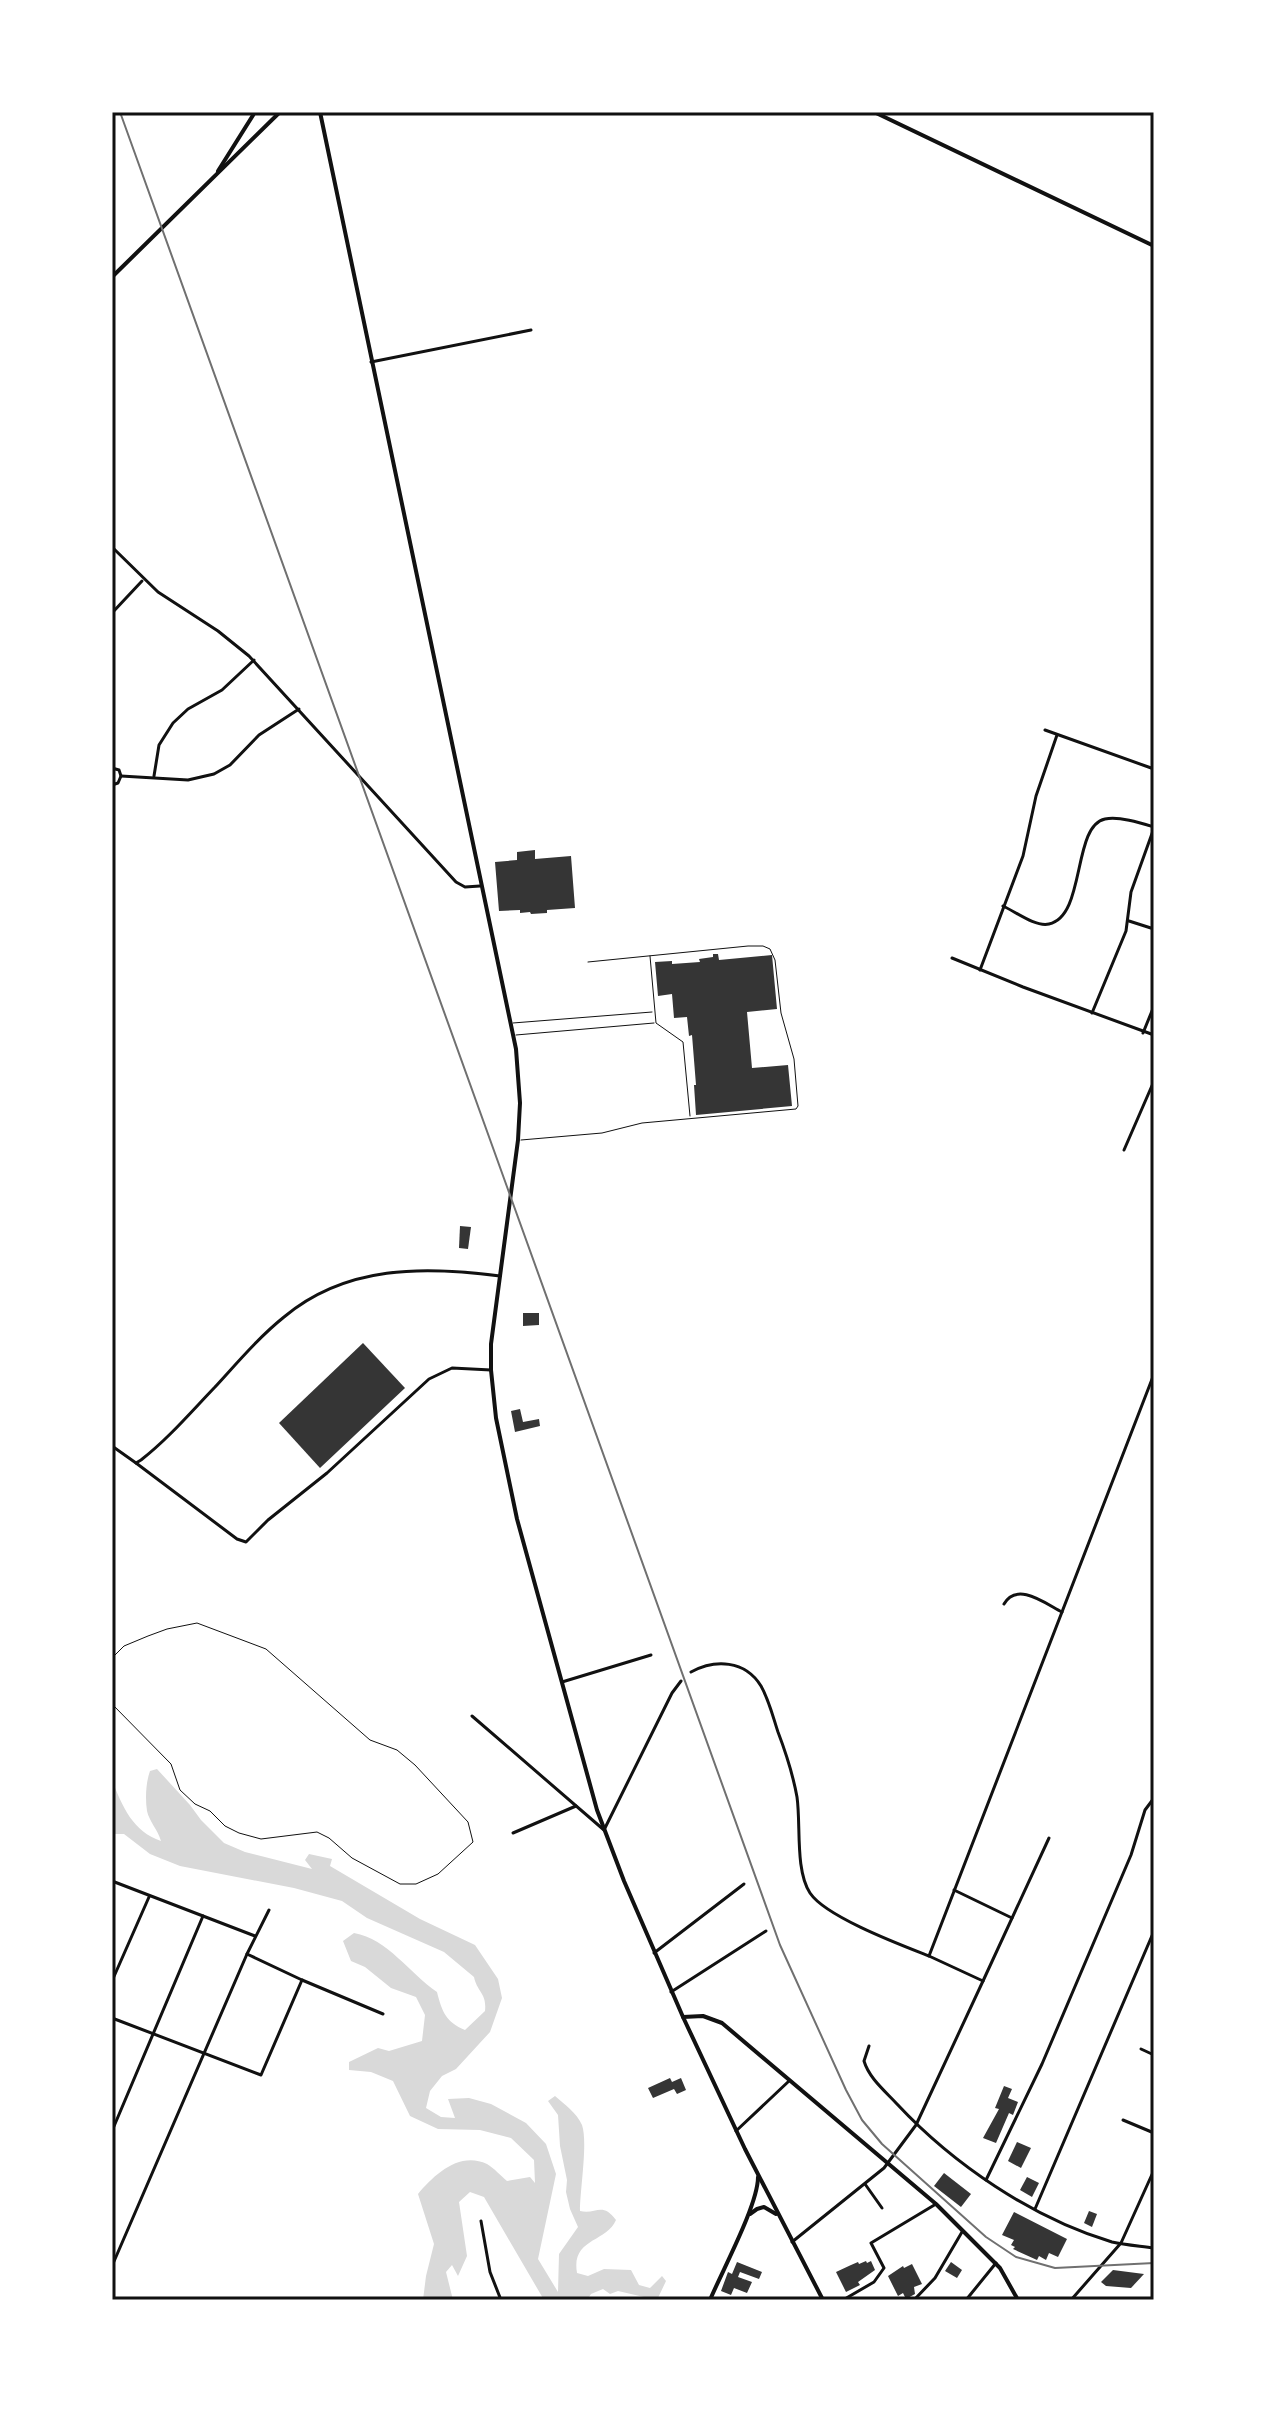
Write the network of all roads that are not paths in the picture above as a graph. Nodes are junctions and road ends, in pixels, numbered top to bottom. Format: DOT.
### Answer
graph roads {
  1 [pos="255,112"];
  2 [pos="280,112"];
  3 [pos="320,112"];
  4 [pos="874,112"];
  5 [pos="212,179"];
  6 [pos="1154,246"];
  7 [pos="112,277"];
  8 [pos="531,330"];
  9 [pos="371,362"];
  10 [pos="112,547"];
  11 [pos="143,579"];
  12 [pos="112,613"];
  13 [pos="254,660"];
  14 [pos="299,709"];
  15 [pos="1045,730"];
  16 [pos="1057,735"];
  17 [pos="112,768"];
  18 [pos="1154,769"];
  19 [pos="121,776"];
  20 [pos="154,777"];
  21 [pos="112,785"];
  22 [pos="1154,828"];
  23 [pos="480,886"];
  24 [pos="1003,906"];
  25 [pos="1129,921"];
  26 [pos="1154,929"];
  27 [pos="650,956"];
  28 [pos="952,958"];
  29 [pos="588,962"];
  30 [pos="980,970"];
  31 [pos="1154,1006"];
  32 [pos="654,1012"];
  33 [pos="1092,1014"];
  34 [pos="511,1023"];
  35 [pos="656,1023"];
  36 [pos="1143,1033"];
  37 [pos="513,1035"];
  38 [pos="1154,1035"];
  39 [pos="1154,1081"];
  40 [pos="691,1119"];
  41 [pos="518,1140"];
  42 [pos="1124,1150"];
  43 [pos="500,1276"];
  44 [pos="491,1370"];
  45 [pos="1154,1374"];
  46 [pos="112,1446"];
  47 [pos="136,1463"];
  48 [pos="1004,1604"];
  49 [pos="1062,1612"];
  50 [pos="651,1655"];
  51 [pos="691,1672"];
  52 [pos="681,1681"];
  53 [pos="562,1682"];
  54 [pos="472,1716"];
  55 [pos="1154,1798"];
  56 [pos="576,1806"];
  57 [pos="604,1830"];
  58 [pos="513,1833"];
  59 [pos="1049,1838"];
  60 [pos="112,1881"];
  61 [pos="744,1884"];
  62 [pos="954,1890"];
  63 [pos="150,1896"];
  64 [pos="269,1910"];
  65 [pos="203,1916"];
  66 [pos="1012,1918"];
  67 [pos="766,1931"];
  68 [pos="1154,1931"];
  69 [pos="255,1936"];
  70 [pos="1150,1949"];
  71 [pos="654,1953"];
  72 [pos="247,1954"];
  73 [pos="929,1956"];
  74 [pos="302,1980"];
  75 [pos="112,1981"];
  76 [pos="983,1981"];
  77 [pos="671,1992"];
  78 [pos="383,2014"];
  79 [pos="683,2017"];
  80 [pos="113,2019"];
  81 [pos="112,2026"];
  82 [pos="153,2035"];
  83 [pos="869,2046"];
  84 [pos="1141,2049"];
  85 [pos="204,2054"];
  86 [pos="1154,2055"];
  87 [pos="789,2081"];
  88 [pos="1123,2120"];
  89 [pos="916,2125"];
  90 [pos="112,2131"];
  91 [pos="736,2131"];
  92 [pos="1154,2133"];
  93 [pos="888,2164"];
  94 [pos="1154,2170"];
  95 [pos="758,2174"];
  96 [pos="986,2180"];
  97 [pos="865,2184"];
  98 [pos="936,2204"];
  99 [pos="882,2208"];
  100 [pos="1035,2209"];
  101 [pos="778,2216"];
  102 [pos="746,2217"];
  103 [pos="481,2221"];
  104 [pos="963,2230"];
  105 [pos="792,2242"];
  106 [pos="1121,2243"];
  107 [pos="1154,2248"];
  108 [pos="996,2263"];
  109 [pos="112,2266"];
  110 [pos="501,2300"];
  111 [pos="710,2300"];
  112 [pos="823,2300"];
  113 [pos="843,2300"];
  114 [pos="914,2300"];
  115 [pos="966,2300"];
  116 [pos="1018,2300"];
  117 [pos="1071,2300"];
  1 -- 5 [label="main road"];
  2 -- 5 [label="main road"];
  3 -- 9 [label="main road"];
  4 -- 6 [label="main road"];
  5 -- 7 [label="main road"];
  8 -- 9 [label="street"];
  9 -- 23 [label="main road"];
  10 -- 11 [label="street"];
  11 -- 12 [label="street"];
  11 -- 13 [label="street"];
  13 -- 14 [label="street"];
  13 -- 20 [label="street"];
  14 -- 20 [label="street"];
  14 -- 23 [label="street"];
  15 -- 16 [label="street"];
  16 -- 18 [label="street"];
  16 -- 24 [label="street"];
  17 -- 19 [label="street"];
  19 -- 20 [label="street"];
  19 -- 21 [label="street"];
  22 -- 24 [label="street"];
  22 -- 25 [label="street"];
  23 -- 34 [label="main road"];
  24 -- 30 [label="street"];
  25 -- 26 [label="street"];
  25 -- 33 [label="street"];
  27 -- 29 [label="lane"];
  27 -- 32 [label="lane"];
  27 -- 40 [label="lane"];
  28 -- 30 [label="street"];
  30 -- 33 [label="street"];
  31 -- 36 [label="street"];
  32 -- 34 [label="lane"];
  32 -- 35 [label="lane"];
  33 -- 36 [label="street"];
  34 -- 37 [label="main road"];
  35 -- 37 [label="lane"];
  35 -- 40 [label="lane"];
  36 -- 38 [label="street"];
  37 -- 41 [label="main road"];
  39 -- 42 [label="street"];
  40 -- 41 [label="lane"];
  41 -- 43 [label="main road"];
  43 -- 44 [label="main road"];
  43 -- 47 [label="street"];
  44 -- 47 [label="street"];
  44 -- 53 [label="main road"];
  45 -- 49 [label="street"];
  46 -- 47 [label="street"];
  48 -- 49 [label="street"];
  49 -- 62 [label="street"];
  50 -- 53 [label="street"];
  51 -- 73 [label="street"];
  52 -- 57 [label="street"];
  53 -- 57 [label="main road"];
  54 -- 56 [label="street"];
  55 -- 96 [label="street"];
  56 -- 57 [label="street"];
  56 -- 58 [label="street"];
  57 -- 71 [label="main road"];
  59 -- 66 [label="street"];
  60 -- 63 [label="street"];
  61 -- 71 [label="street"];
  62 -- 66 [label="street"];
  62 -- 73 [label="street"];
  63 -- 65 [label="street"];
  63 -- 75 [label="street"];
  64 -- 69 [label="street"];
  65 -- 69 [label="street"];
  65 -- 82 [label="street"];
  66 -- 76 [label="street"];
  67 -- 77 [label="street"];
  68 -- 70 [label="street"];
  69 -- 72 [label="street"];
  70 -- 100 [label="street"];
  71 -- 77 [label="main road"];
  72 -- 74 [label="street"];
  72 -- 85 [label="street"];
  73 -- 76 [label="street"];
  74 -- 78 [label="street"];
  74 -- 85 [label="street"];
  76 -- 89 [label="street"];
  77 -- 79 [label="main road"];
  79 -- 87 [label="main road"];
  79 -- 91 [label="main road"];
  80 -- 81 [label="street"];
  80 -- 82 [label="street"];
  82 -- 85 [label="street"];
  82 -- 90 [label="street"];
  83 -- 89 [label="street"];
  84 -- 86 [label="street"];
  85 -- 109 [label="street"];
  87 -- 91 [label="street"];
  87 -- 93 [label="main road"];
  88 -- 92 [label="street"];
  89 -- 93 [label="street"];
  89 -- 96 [label="street"];
  91 -- 95 [label="main road"];
  93 -- 97 [label="street"];
  93 -- 98 [label="main road"];
  94 -- 106 [label="street"];
  95 -- 101 [label="main road"];
  95 -- 102 [label="main road"];
  96 -- 100 [label="street"];
  97 -- 99 [label="street"];
  97 -- 105 [label="street"];
  98 -- 104 [label="main road"];
  98 -- 113 [label="street"];
  100 -- 106 [label="street"];
  101 -- 102 [label="main road"];
  101 -- 105 [label="main road"];
  102 -- 111 [label="main road"];
  103 -- 110 [label="street"];
  104 -- 108 [label="main road"];
  104 -- 114 [label="street"];
  105 -- 112 [label="main road"];
  106 -- 107 [label="street"];
  106 -- 117 [label="street"];
  108 -- 115 [label="street"];
  108 -- 116 [label="main road"];
}
